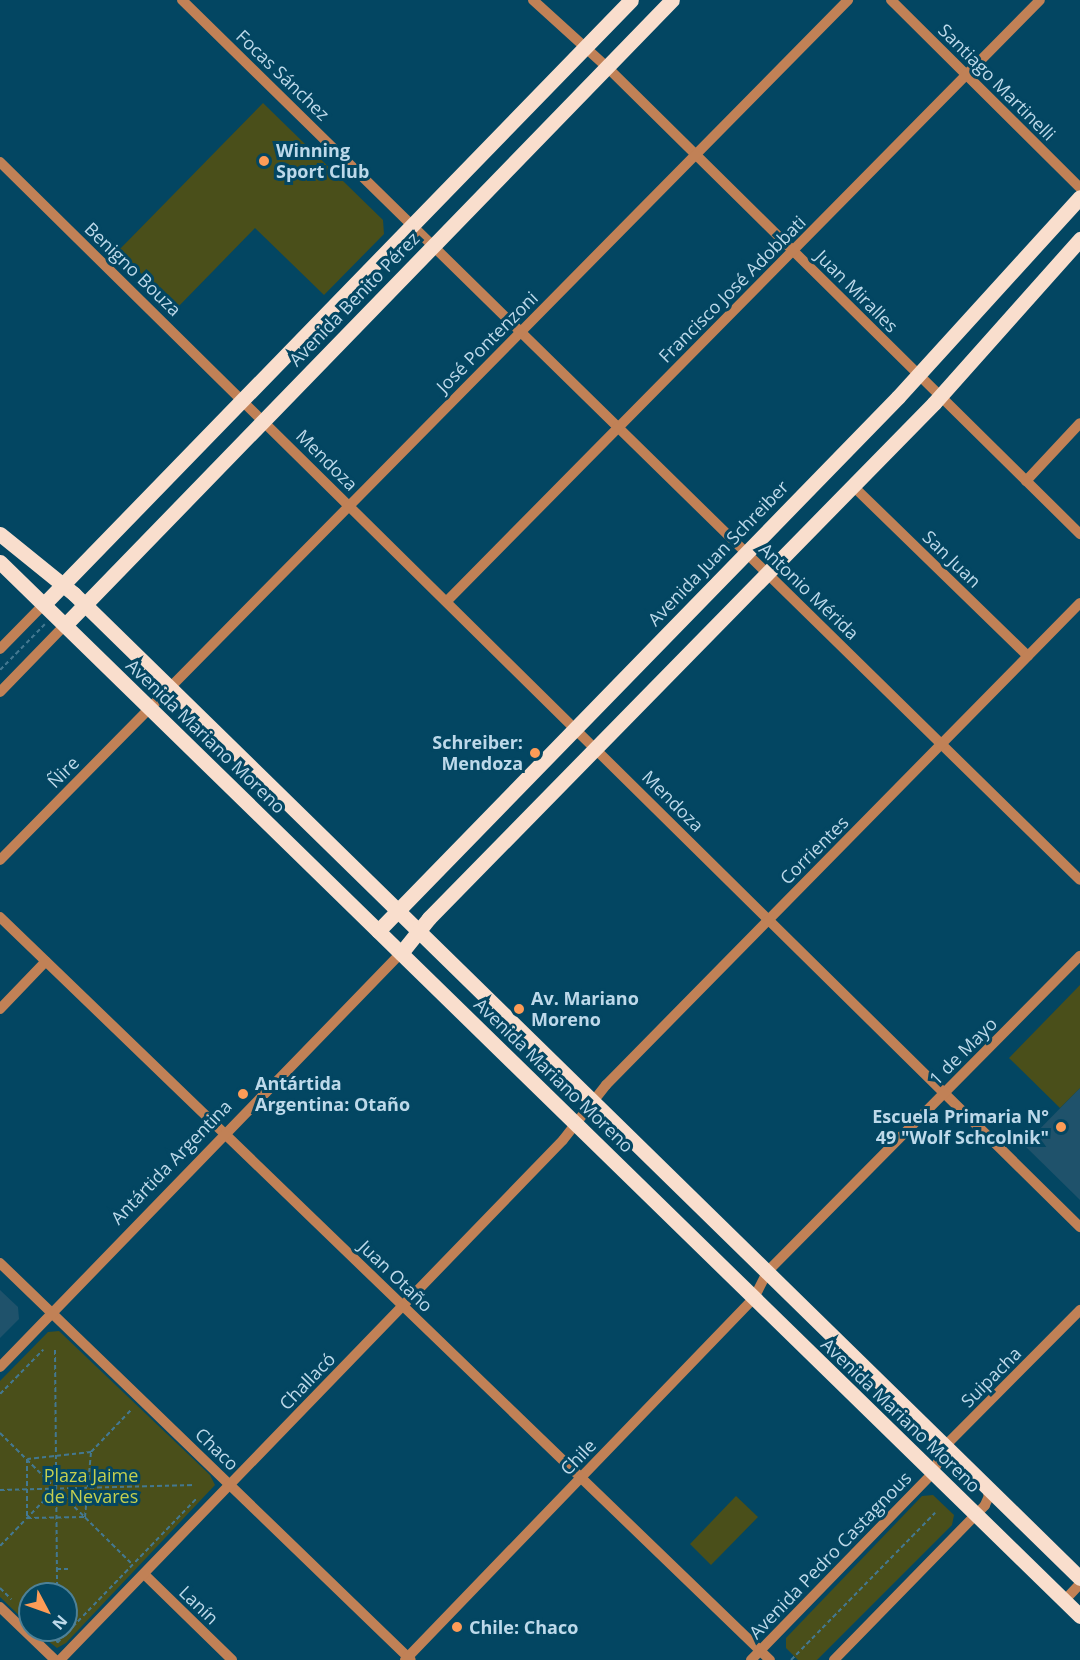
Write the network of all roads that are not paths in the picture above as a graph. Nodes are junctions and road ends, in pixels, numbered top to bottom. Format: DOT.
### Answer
graph roads {
  1 [pos="182,0"];
  2 [pos="533,0"];
  3 [pos="631,0"];
  4 [pos="672,0"];
  5 [pos="848,0"];
  6 [pos="891,0"];
  7 [pos="1040,0"];
  8 [pos="583,49"];
  9 [pos="607,67"];
  10 [pos="966,75"];
  11 [pos="696,155"];
  12 [pos="0,162"];
  13 [pos="1080,188"];
  14 [pos="1080,196"];
  15 [pos="412,225"];
  16 [pos="1080,240"];
  17 [pos="434,246"];
  18 [pos="793,251"];
  19 [pos="521,332"];
  20 [pos="918,375"];
  21 [pos="940,396"];
  22 [pos="243,399"];
  23 [pos="264,420"];
  24 [pos="1080,423"];
  25 [pos="618,427"];
  26 [pos="1026,481"];
  27 [pos="853,486"];
  28 [pos="350,505"];
  29 [pos="0,534"];
  30 [pos="1080,534"];
  31 [pos="746,552"];
  32 [pos="0,562"];
  33 [pos="768,573"];
  34 [pos="63,584"];
  35 [pos="447,601"];
  36 [pos="1080,603"];
  37 [pos="44,604"];
  38 [pos="85,605"];
  39 [pos="65,625"];
  40 [pos="0,649"];
  41 [pos="1028,656"];
  42 [pos="170,688"];
  43 [pos="0,692"];
  44 [pos="150,708"];
  45 [pos="575,728"];
  46 [pos="942,744"];
  47 [pos="596,748"];
  48 [pos="0,860"];
  49 [pos="1080,880"];
  50 [pos="397,910"];
  51 [pos="0,916"];
  52 [pos="769,920"];
  53 [pos="378,931"];
  54 [pos="419,932"];
  55 [pos="401,953"];
  56 [pos="1080,956"];
  57 [pos="46,961"];
  58 [pos="0,1009"];
  59 [pos="944,1093"];
  60 [pos="592,1101"];
  61 [pos="575,1123"];
  62 [pos="225,1134"];
  63 [pos="1080,1227"];
  64 [pos="0,1263"];
  65 [pos="767,1272"];
  66 [pos="754,1298"];
  67 [pos="403,1306"];
  68 [pos="1080,1310"];
  69 [pos="52,1313"];
  70 [pos="0,1367"];
  71 [pos="945,1446"];
  72 [pos="933,1473"];
  73 [pos="581,1478"];
  74 [pos="230,1484"];
  75 [pos="986,1486"];
  76 [pos="976,1515"];
  77 [pos="144,1574"];
  78 [pos="1080,1578"];
  79 [pos="1080,1584"];
  80 [pos="1064,1600"];
  81 [pos="0,1607"];
  82 [pos="1080,1616"];
  83 [pos="760,1651"];
  84 [pos="408,1659"];
  85 [pos="55,1660"];
  86 [pos="60,1660"];
  87 [pos="231,1660"];
  88 [pos="751,1660"];
  89 [pos="770,1660"];
  90 [pos="834,1660"];
  1 -- 15 [label="street, Focas Sánchez"];
  2 -- 8 [label="street, Juan Miralles"];
  3 -- 8 [label="main road, Avenida Benito Pérez"];
  4 -- 9 [label="main road, Avenida Benito Pérez"];
  5 -- 11 [label="street, José Pontenzoni"];
  6 -- 10 [label="street, Santiago Martinelli"];
  7 -- 10 [label="street, Francisco José Adobbati"];
  8 -- 9 [label="street, Juan Miralles"];
  8 -- 15 [label="main road, Avenida Benito Pérez"];
  9 -- 11 [label="street, Juan Miralles"];
  9 -- 17 [label="main road, Avenida Benito Pérez"];
  10 -- 13 [label="street, Santiago Martinelli"];
  10 -- 18 [label="street, Francisco José Adobbati"];
  11 -- 18 [label="street, Juan Miralles"];
  11 -- 19 [label="street, José Pontenzoni"];
  12 -- 22 [label="street, Benigno Bouza"];
  14 -- 20 [label="main road, Avenida Juan Schreiber"];
  15 -- 17 [label="street, Antonio Mérida"];
  15 -- 22 [label="main road, Avenida Benito Pérez"];
  16 -- 21 [label="main road"];
  17 -- 19 [label="street, Antonio Mérida"];
  17 -- 23 [label="main road, Avenida Benito Pérez"];
  18 -- 20 [label="street, Juan Miralles"];
  18 -- 25 [label="street, Francisco José Adobbati"];
  19 -- 25 [label="street, Antonio Mérida"];
  19 -- 28 [label="street, José Pontenzoni"];
  20 -- 21 [label="street, Juan Miralles"];
  20 -- 31 [label="main road, Avenida Juan Schreiber"];
  21 -- 26 [label="street, Juan Miralles"];
  21 -- 27 [label="main road"];
  22 -- 23 [label="street, Mendoza"];
  22 -- 34 [label="main road, Avenida Benito Pérez"];
  23 -- 28 [label="street, Mendoza"];
  23 -- 38 [label="main road, Avenida Benito Pérez"];
  24 -- 26 [label="street"];
  25 -- 31 [label="street, Antonio Mérida"];
  25 -- 35 [label="street, Francisco José Adobbati"];
  26 -- 30 [label="street, Juan Miralles"];
  27 -- 33 [label="main road"];
  27 -- 41 [label="street, San Juan"];
  28 -- 35 [label="street, Mendoza"];
  28 -- 42 [label="street, José Pontenzoni"];
  29 -- 34 [label="main road, Avenida Mariano Moreno"];
  31 -- 33 [label="street, Antonio Mérida"];
  31 -- 45 [label="main road, Avenida Juan Schreiber"];
  32 -- 37 [label="main road, Avenida Mariano Moreno"];
  33 -- 46 [label="street, Antonio Mérida"];
  33 -- 47 [label="main road"];
  34 -- 37 [label="main road, Avenida Benito Pérez"];
  34 -- 38 [label="main road, Avenida Mariano Moreno"];
  35 -- 45 [label="street, Mendoza"];
  36 -- 41 [label="street, Corrientes"];
  37 -- 39 [label="main road, Avenida Mariano Moreno"];
  37 -- 40 [label="street"];
  38 -- 39 [label="main road, Avenida Benito Pérez"];
  38 -- 42 [label="main road, Avenida Mariano Moreno"];
  39 -- 43 [label="street"];
  39 -- 44 [label="main road, Avenida Mariano Moreno"];
  41 -- 46 [label="street, Corrientes"];
  42 -- 44 [label="street, José Pontenzoni"];
  42 -- 50 [label="main road, Avenida Mariano Moreno"];
  44 -- 48 [label="street, Ñire"];
  44 -- 53 [label="main road, Avenida Mariano Moreno"];
  45 -- 47 [label="street, Mendoza"];
  45 -- 50 [label="main road, Avenida Juan Schreiber"];
  46 -- 49 [label="street, Antonio Mérida"];
  46 -- 52 [label="street, Corrientes"];
  47 -- 52 [label="street, Mendoza"];
  47 -- 54 [label="main road"];
  50 -- 53 [label="main road, Avenida Juan Schreiber"];
  50 -- 54 [label="main road, Avenida Mariano Moreno"];
  51 -- 57 [label="street, Juan Otaño"];
  52 -- 59 [label="street, Mendoza"];
  52 -- 60 [label="street, Corrientes"];
  53 -- 55 [label="main road, Avenida Mariano Moreno"];
  54 -- 55 [label="main road, Antártida Argentina"];
  54 -- 60 [label="main road, Avenida Mariano Moreno"];
  55 -- 61 [label="main road, Avenida Mariano Moreno"];
  55 -- 62 [label="street, Antártida Argentina"];
  56 -- 59 [label="street, 1 de Mayo"];
  57 -- 58 [label="street"];
  57 -- 62 [label="street, Juan Otaño"];
  59 -- 63 [label="street, Mendoza"];
  59 -- 65 [label="street, 1 de Mayo"];
  60 -- 61 [label="street, Corrientes"];
  60 -- 65 [label="main road, Avenida Mariano Moreno"];
  61 -- 66 [label="main road, Avenida Mariano Moreno"];
  61 -- 67 [label="street, Challacó"];
  62 -- 67 [label="street, Juan Otaño"];
  62 -- 69 [label="street, Antártida Argentina"];
  64 -- 69 [label="street, Chaco"];
  65 -- 66 [label="street, Chile"];
  65 -- 71 [label="main road, Avenida Mariano Moreno"];
  66 -- 72 [label="main road, Avenida Mariano Moreno"];
  66 -- 73 [label="street, Chile"];
  67 -- 73 [label="street, Juan Otaño"];
  67 -- 74 [label="street, Challacó"];
  68 -- 71 [label="street, Suipacha"];
  69 -- 70 [label="street, Antártida Argentina"];
  69 -- 74 [label="street, Chaco"];
  71 -- 72 [label="street, Suipacha"];
  71 -- 75 [label="main road, Avenida Mariano Moreno"];
  72 -- 76 [label="main road, Avenida Mariano Moreno"];
  72 -- 83 [label="street, Avenida Pedro Castagnous"];
  73 -- 83 [label="street, Juan Otaño"];
  73 -- 84 [label="street, Chile"];
  74 -- 77 [label="street, Challacó"];
  74 -- 84 [label="street, Chaco"];
  75 -- 76 [label="street"];
  75 -- 78 [label="main road, Avenida Mariano Moreno"];
  76 -- 80 [label="main road, Avenida Mariano Moreno"];
  76 -- 90 [label="street"];
  77 -- 86 [label="street, Challacó"];
  77 -- 87 [label="street, Lanín"];
  79 -- 80 [label="street"];
  80 -- 82 [label="main road, Avenida Mariano Moreno"];
  81 -- 85 [label="street"];
  83 -- 88 [label="street, Avenida Pedro Castagnous"];
  83 -- 89 [label="street, Juan Otaño"];
}
